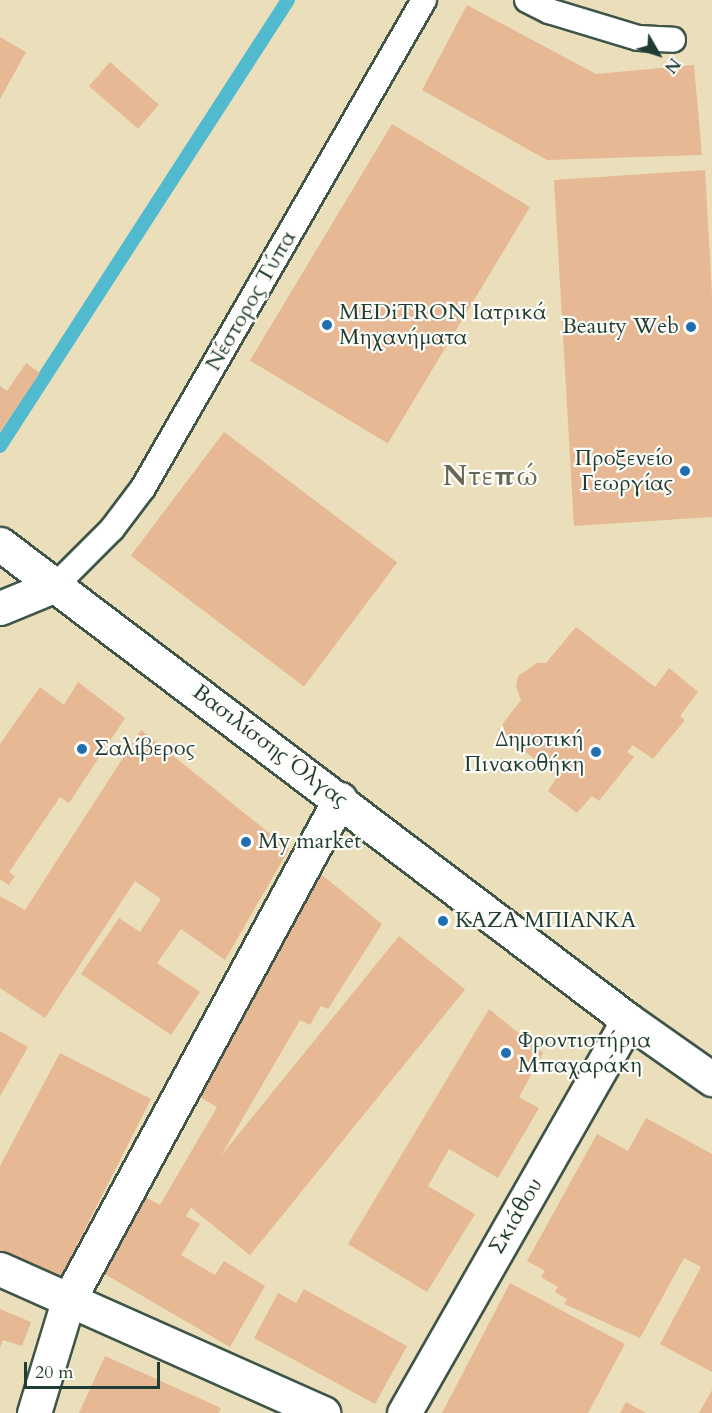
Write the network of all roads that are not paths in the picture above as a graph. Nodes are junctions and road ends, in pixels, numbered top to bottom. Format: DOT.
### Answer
graph roads {
  1 [pos="424,0"];
  2 [pos="527,0"];
  3 [pos="672,40"];
  4 [pos="0,544"];
  5 [pos="56,585"];
  6 [pos="0,608"];
  7 [pos="340,799"];
  8 [pos="628,1020"];
  9 [pos="712,1078"];
  10 [pos="0,1269"];
  11 [pos="68,1301"];
  12 [pos="34,1413"];
  13 [pos="323,1413"];
  14 [pos="404,1413"];
  1 -- 5 [label="lane, Νέστορος Τύπα"];
  2 -- 3 [label="lane"];
  4 -- 5 [label="street, Βασιλίσσης Όλγας"];
  5 -- 6 [label="street"];
  5 -- 7 [label="street, Βασιλίσσης Όλγας"];
  7 -- 8 [label="street, Βασιλίσσης Όλγας"];
  7 -- 11 [label="street"];
  8 -- 9 [label="street, Βασιλίσσης Όλγας"];
  8 -- 14 [label="street, Σκιάθου"];
  10 -- 11 [label="street"];
  11 -- 12 [label="street"];
  11 -- 13 [label="street"];
}
